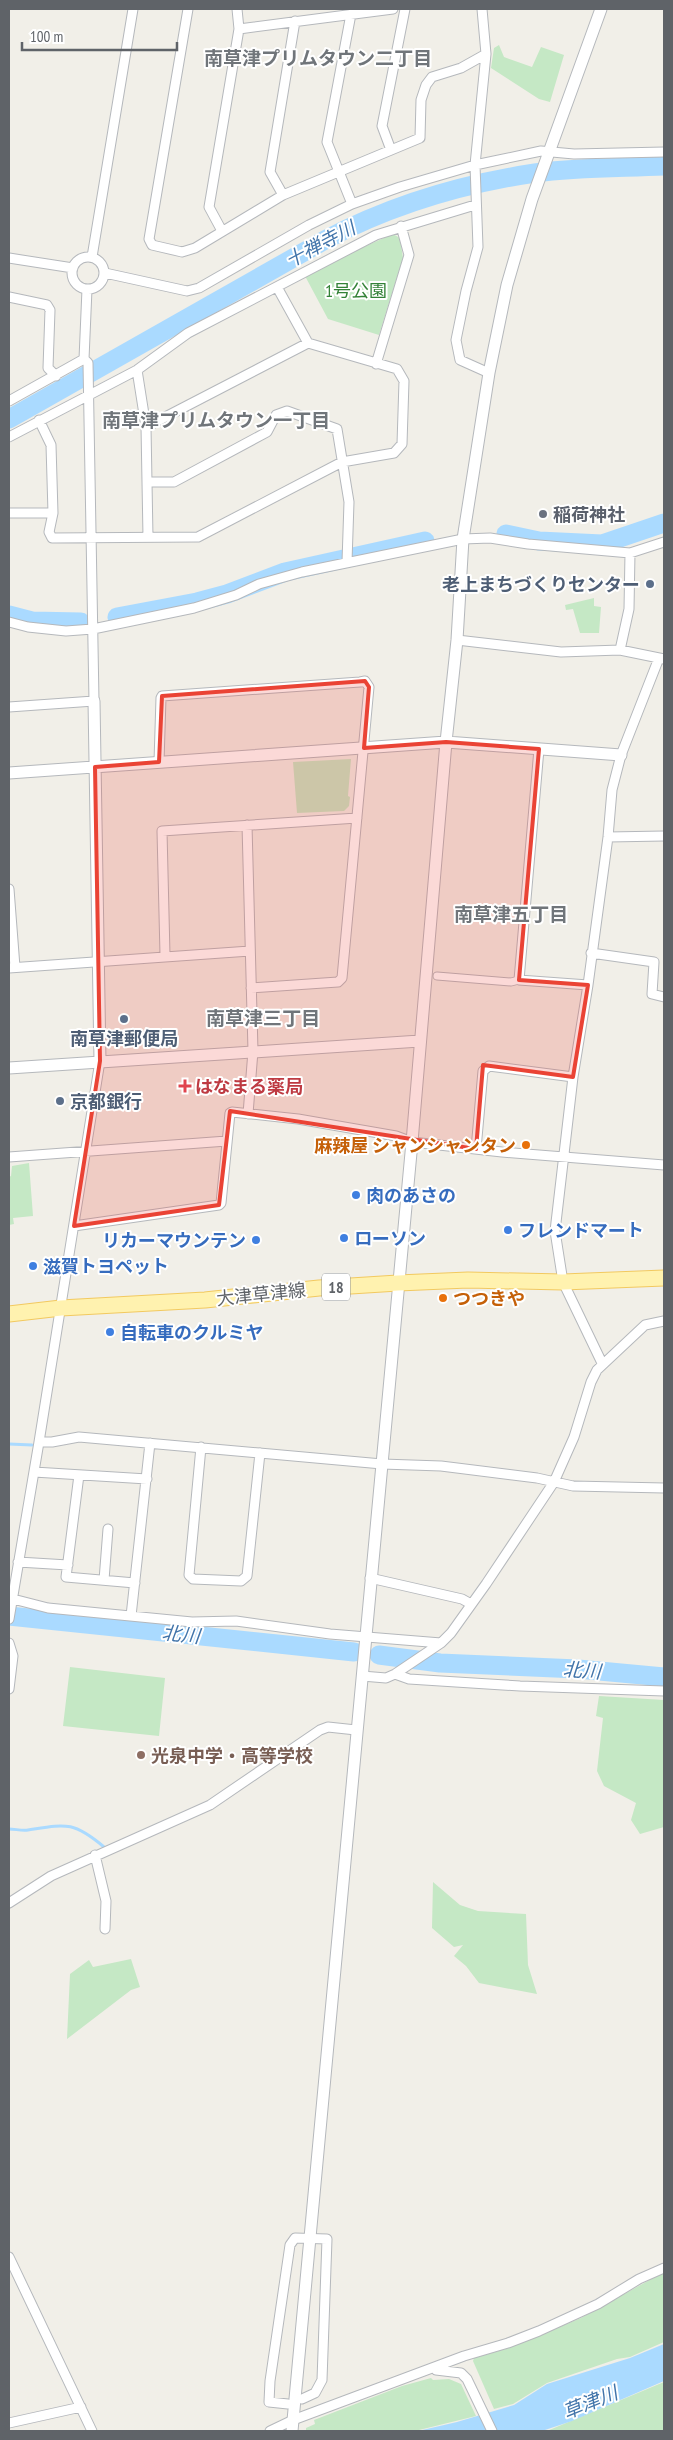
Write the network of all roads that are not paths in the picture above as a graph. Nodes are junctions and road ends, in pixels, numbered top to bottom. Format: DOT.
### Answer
graph roads {
  1 [pos="134,9"];
  2 [pos="188,9"];
  3 [pos="236,9"];
  4 [pos="393,9"];
  5 [pos="405,9"];
  6 [pos="482,9"];
  7 [pos="601,9"];
  8 [pos="350,14"];
  9 [pos="295,21"];
  10 [pos="239,29"];
  11 [pos="486,54"];
  12 [pos="390,150"];
  13 [pos="549,152"];
  14 [pos="664,152"];
  15 [pos="475,166"];
  16 [pos="338,171"];
  17 [pos="283,195"];
  18 [pos="475,201"];
  19 [pos="352,204"];
  20 [pos="401,226"];
  21 [pos="222,231"];
  22 [pos="92,257"];
  23 [pos="9,258"];
  24 [pos="73,268"];
  25 [pos="104,273"];
  26 [pos="277,287"];
  27 [pos="87,289"];
  28 [pos="9,297"];
  29 [pos="308,342"];
  30 [pos="86,361"];
  31 [pos="376,364"];
  32 [pos="137,370"];
  33 [pos="489,373"];
  34 [pos="56,376"];
  35 [pos="89,395"];
  36 [pos="9,401"];
  37 [pos="39,420"];
  38 [pos="146,427"];
  39 [pos="9,437"];
  40 [pos="342,462"];
  41 [pos="148,482"];
  42 [pos="9,513"];
  43 [pos="53,513"];
  44 [pos="148,537"];
  45 [pos="90,538"];
  46 [pos="464,539"];
  47 [pos="664,542"];
  48 [pos="630,553"];
  49 [pos="347,562"];
  50 [pos="9,622"];
  51 [pos="93,629"];
  52 [pos="457,640"];
  53 [pos="620,650"];
  54 [pos="662,659"];
  55 [pos="94,701"];
  56 [pos="9,707"];
  57 [pos="446,742"];
  58 [pos="364,748"];
  59 [pos="539,749"];
  60 [pos="621,755"];
  61 [pos="160,762"];
  62 [pos="95,767"];
  63 [pos="9,773"];
  64 [pos="358,818"];
  65 [pos="247,825"];
  66 [pos="664,836"];
  67 [pos="608,837"];
  68 [pos="9,889"];
  69 [pos="250,951"];
  70 [pos="591,953"];
  71 [pos="165,956"];
  72 [pos="100,961"];
  73 [pos="12,968"];
  74 [pos="437,976"];
  75 [pos="519,980"];
  76 [pos="588,985"];
  77 [pos="251,988"];
  78 [pos="664,997"];
  79 [pos="420,1042"];
  80 [pos="253,1051"];
  81 [pos="100,1061"];
  82 [pos="9,1068"];
  83 [pos="573,1077"];
  84 [pos="248,1114"];
  85 [pos="227,1141"];
  86 [pos="412,1142"];
  87 [pos="476,1149"];
  88 [pos="86,1152"];
  89 [pos="9,1157"];
  90 [pos="564,1157"];
  91 [pos="664,1165"];
  92 [pos="74,1226"];
  93 [pos="664,1278"];
  94 [pos="563,1282"];
  95 [pos="398,1283"];
  96 [pos="61,1308"];
  97 [pos="9,1314"];
  98 [pos="664,1321"];
  99 [pos="602,1363"];
  100 [pos="39,1442"];
  101 [pos="150,1443"];
  102 [pos="201,1447"];
  103 [pos="260,1453"];
  104 [pos="382,1464"];
  105 [pos="34,1472"];
  106 [pos="79,1475"];
  107 [pos="146,1479"];
  108 [pos="554,1482"];
  109 [pos="664,1488"];
  110 [pos="108,1529"];
  111 [pos="18,1562"];
  112 [pos="68,1565"];
  113 [pos="370,1578"];
  114 [pos="104,1580"];
  115 [pos="134,1583"];
  116 [pos="10,1599"];
  117 [pos="471,1604"];
  118 [pos="131,1616"];
  119 [pos="9,1619"];
  120 [pos="365,1639"];
  121 [pos="437,1645"];
  122 [pos="9,1646"];
  123 [pos="396,1673"];
  124 [pos="362,1676"];
  125 [pos="9,1689"];
  126 [pos="664,1691"];
  127 [pos="356,1730"];
  128 [pos="95,1855"];
  129 [pos="9,1903"];
  130 [pos="105,1929"];
  131 [pos="309,2238"];
  132 [pos="9,2257"];
  133 [pos="664,2268"];
  134 [pos="429,2370"];
  135 [pos="302,2399"];
  136 [pos="288,2404"];
  137 [pos="80,2408"];
  138 [pos="9,2423"];
  139 [pos="293,2426"];
  140 [pos="92,2431"];
  141 [pos="270,2431"];
  142 [pos="492,2431"];
  1 -- 22 [label="street"];
  2 -- 21 [label="street"];
  3 -- 10 [label="street"];
  4 -- 8 [label="street"];
  5 -- 12 [label="street"];
  6 -- 11 [label="street"];
  7 -- 13 [label="street"];
  8 -- 9 [label="street"];
  8 -- 16 [label="street"];
  9 -- 10 [label="street"];
  9 -- 17 [label="street"];
  10 -- 21 [label="street"];
  11 -- 12 [label="street"];
  11 -- 15 [label="street"];
  12 -- 16 [label="street"];
  13 -- 14 [label="street"];
  13 -- 15 [label="street"];
  13 -- 33 [label="street"];
  15 -- 18 [label="street"];
  15 -- 19 [label="street"];
  16 -- 17 [label="street"];
  16 -- 19 [label="street"];
  17 -- 21 [label="street"];
  18 -- 20 [label="street"];
  18 -- 33 [label="street"];
  19 -- 25 [label="street"];
  20 -- 26 [label="street"];
  20 -- 31 [label="street"];
  22 -- 24 [label="street"];
  22 -- 25 [label="street"];
  23 -- 24 [label="street"];
  24 -- 27 [label="street"];
  25 -- 27 [label="street"];
  26 -- 29 [label="street"];
  26 -- 32 [label="street"];
  27 -- 30 [label="street"];
  28 -- 34 [label="street"];
  29 -- 31 [label="street"];
  29 -- 38 [label="street"];
  30 -- 34 [label="street"];
  30 -- 35 [label="street"];
  31 -- 40 [label="street"];
  32 -- 35 [label="street"];
  32 -- 38 [label="street"];
  33 -- 46 [label="street"];
  34 -- 36 [label="street"];
  35 -- 37 [label="street"];
  35 -- 45 [label="street"];
  37 -- 39 [label="street"];
  37 -- 43 [label="street"];
  38 -- 41 [label="street"];
  40 -- 41 [label="street"];
  40 -- 44 [label="street"];
  40 -- 49 [label="street"];
  41 -- 44 [label="street"];
  42 -- 43 [label="street"];
  43 -- 45 [label="street"];
  44 -- 45 [label="street"];
  45 -- 51 [label="street"];
  46 -- 48 [label="street"];
  46 -- 49 [label="street"];
  46 -- 52 [label="street"];
  47 -- 48 [label="street"];
  48 -- 53 [label="street"];
  49 -- 51 [label="street"];
  50 -- 51 [label="street"];
  51 -- 55 [label="street"];
  52 -- 53 [label="street"];
  52 -- 57 [label="street"];
  53 -- 54 [label="street"];
  54 -- 60 [label="street"];
  55 -- 56 [label="street"];
  55 -- 62 [label="street"];
  57 -- 58 [label="street"];
  57 -- 59 [label="street"];
  57 -- 79 [label="street"];
  58 -- 61 [label="street"];
  58 -- 61 [label="street"];
  58 -- 64 [label="street"];
  59 -- 60 [label="street"];
  59 -- 75 [label="street"];
  60 -- 67 [label="street"];
  61 -- 62 [label="street"];
  62 -- 63 [label="street"];
  62 -- 72 [label="street"];
  64 -- 65 [label="street"];
  64 -- 77 [label="street"];
  65 -- 69 [label="street"];
  65 -- 71 [label="street"];
  66 -- 67 [label="street"];
  67 -- 70 [label="street"];
  68 -- 73 [label="street"];
  69 -- 71 [label="street"];
  69 -- 77 [label="street"];
  70 -- 76 [label="street"];
  70 -- 78 [label="street"];
  71 -- 72 [label="street"];
  72 -- 73 [label="street"];
  72 -- 81 [label="street"];
  74 -- 75 [label="street"];
  75 -- 76 [label="street"];
  76 -- 83 [label="street"];
  77 -- 80 [label="street"];
  79 -- 80 [label="street"];
  79 -- 86 [label="street"];
  80 -- 81 [label="street"];
  80 -- 84 [label="street"];
  81 -- 82 [label="street"];
  81 -- 88 [label="street"];
  83 -- 87 [label="street"];
  83 -- 90 [label="street"];
  84 -- 85 [label="street"];
  84 -- 86 [label="street"];
  85 -- 88 [label="street"];
  85 -- 92 [label="street"];
  86 -- 87 [label="street"];
  86 -- 95 [label="street"];
  87 -- 90 [label="street"];
  88 -- 89 [label="street"];
  88 -- 92 [label="street"];
  90 -- 91 [label="street"];
  90 -- 94 [label="street"];
  92 -- 96 [label="street"];
  93 -- 94 [label="main road, 大津草津線 / 18"];
  94 -- 95 [label="main road, 大津草津線 / 18"];
  94 -- 99 [label="street"];
  95 -- 96 [label="main road, 大津草津線 / 18"];
  95 -- 104 [label="street"];
  96 -- 97 [label="main road, 大津草津線 / 18"];
  96 -- 100 [label="street"];
  98 -- 99 [label="street"];
  99 -- 108 [label="street"];
  100 -- 101 [label="street"];
  100 -- 105 [label="street"];
  101 -- 102 [label="street"];
  101 -- 107 [label="street"];
  102 -- 103 [label="street"];
  102 -- 103 [label="street"];
  103 -- 104 [label="street"];
  104 -- 108 [label="street"];
  104 -- 113 [label="street"];
  105 -- 106 [label="street"];
  105 -- 111 [label="street"];
  106 -- 107 [label="street"];
  106 -- 112 [label="street"];
  107 -- 115 [label="street"];
  108 -- 109 [label="street"];
  108 -- 117 [label="street"];
  110 -- 114 [label="street"];
  111 -- 112 [label="street"];
  111 -- 116 [label="street"];
  112 -- 114 [label="street"];
  113 -- 117 [label="street"];
  113 -- 120 [label="street"];
  114 -- 115 [label="street"];
  115 -- 118 [label="street"];
  116 -- 118 [label="street"];
  116 -- 119 [label="street"];
  117 -- 121 [label="street"];
  118 -- 120 [label="street"];
  120 -- 121 [label="street"];
  120 -- 124 [label="street"];
  121 -- 123 [label="street"];
  122 -- 125 [label="street"];
  123 -- 124 [label="street"];
  123 -- 126 [label="street"];
  124 -- 127 [label="street"];
  127 -- 128 [label="street"];
  127 -- 131 [label="street"];
  128 -- 129 [label="street"];
  128 -- 130 [label="street"];
  131 -- 135 [label="street"];
  131 -- 136 [label="street"];
  131 -- 139 [label="street"];
  132 -- 137 [label="street"];
  133 -- 134 [label="street"];
  134 -- 139 [label="street"];
  134 -- 142 [label="street"];
  137 -- 138 [label="street"];
  137 -- 140 [label="street"];
  139 -- 141 [label="street"];
}
